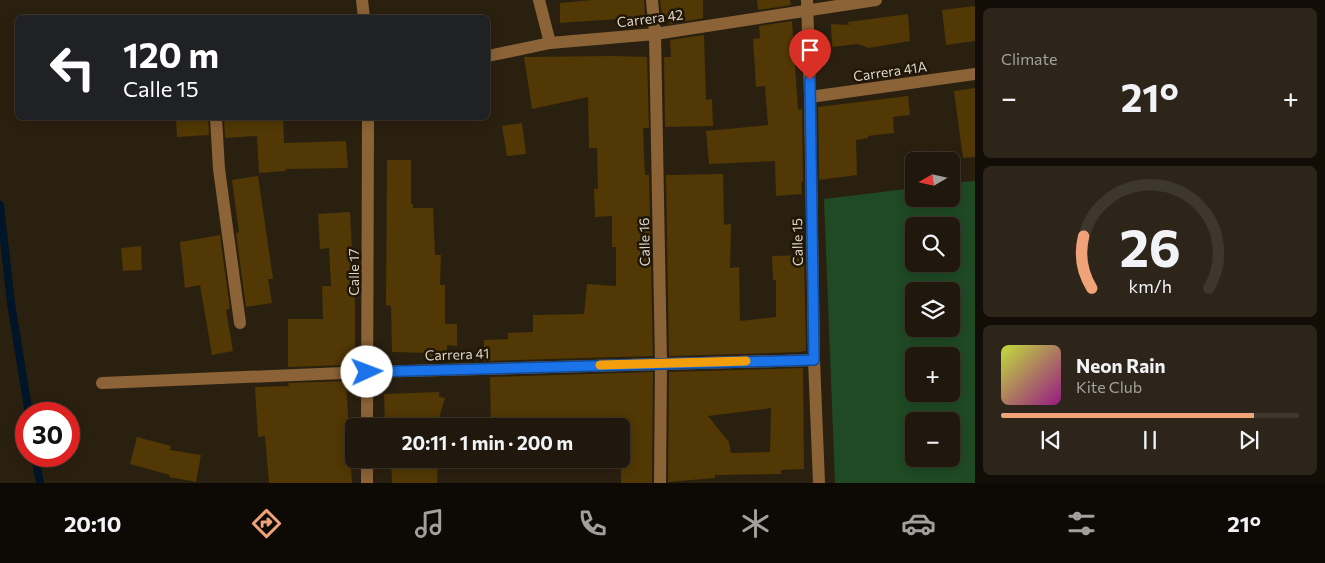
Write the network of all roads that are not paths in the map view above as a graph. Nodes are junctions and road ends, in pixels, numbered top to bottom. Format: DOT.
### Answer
graph roads {
  1 [pos="362,0"];
  2 [pos="539,0"];
  3 [pos="652,0"];
  4 [pos="876,0"];
  5 [pos="807,5"];
  6 [pos="364,15"];
  7 [pos="655,34"];
  8 [pos="550,43"];
  9 [pos="490,56"];
  10 [pos="975,74"];
  11 [pos="810,97"];
  12 [pos="216,120"];
  13 [pos="368,120"];
  14 [pos="240,323"];
  15 [pos="814,360"];
  16 [pos="661,363"];
  17 [pos="367,372"];
  18 [pos="102,383"];
  19 [pos="367,418"];
  20 [pos="367,468"];
  21 [pos="367,483"];
  22 [pos="660,483"];
  23 [pos="819,483"];
  1 -- 6 [label="street"];
  2 -- 8 [label="street"];
  3 -- 7 [label="street, Calle 16"];
  4 -- 5 [label="street, Carrera 42"];
  5 -- 7 [label="street, Carrera 42"];
  5 -- 11 [label="street, Calle 15"];
  7 -- 8 [label="street, Carrera 42"];
  7 -- 16 [label="street, Calle 16"];
  8 -- 9 [label="street, Carrera 42"];
  10 -- 11 [label="street, Carrera 41A"];
  11 -- 15 [label="street, Calle 15"];
  12 -- 14 [label="street"];
  13 -- 17 [label="street, Calle 17"];
  15 -- 16 [label="street, Carrera 41"];
  15 -- 23 [label="street, Calle 15"];
  16 -- 17 [label="street, Carrera 41"];
  16 -- 22 [label="street, Calle 16"];
  17 -- 18 [label="street, Carrera 41"];
  17 -- 19 [label="street, Calle 17"];
  20 -- 21 [label="street"];
}
